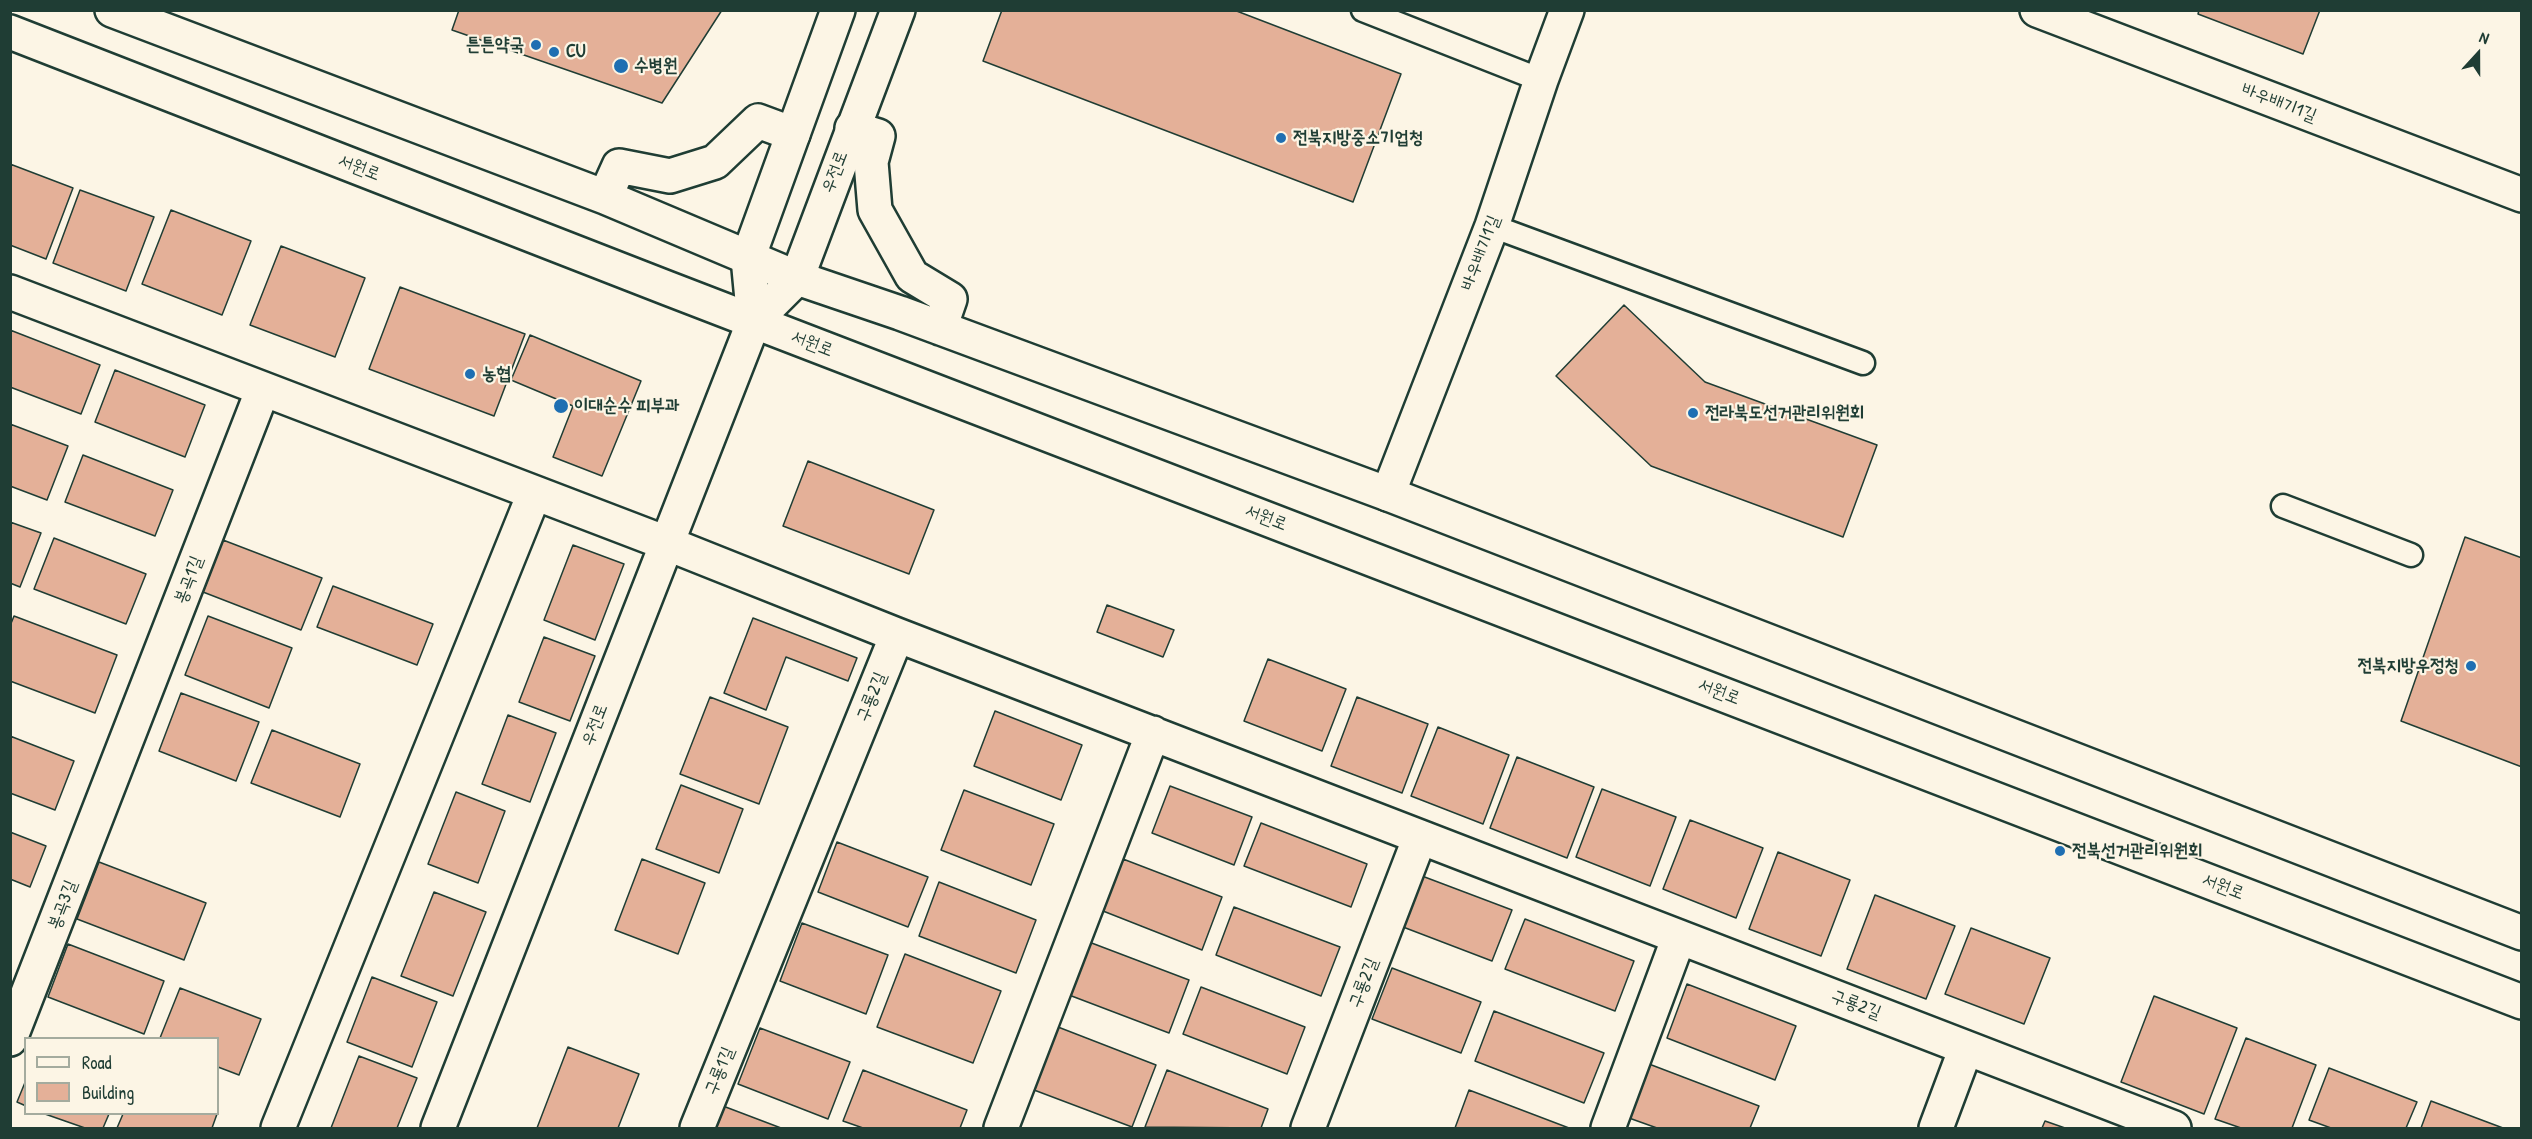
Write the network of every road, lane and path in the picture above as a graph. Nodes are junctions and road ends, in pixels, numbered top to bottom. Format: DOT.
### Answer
graph roads {
  1 [pos="112,10"];
  2 [pos="838,10"];
  3 [pos="898,10"];
  4 [pos="1363,10"];
  5 [pos="1567,10"];
  6 [pos="2037,10"];
  7 [pos="10,32"];
  8 [pos="1541,80"];
  9 [pos="852,128"];
  10 [pos="793,134"];
  11 [pos="2522,195"];
  12 [pos="605,197"];
  13 [pos="1492,226"];
  14 [pos="748,258"];
  15 [pos="797,278"];
  16 [pos="10,292"];
  17 [pos="754,321"];
  18 [pos="940,328"];
  19 [pos="1863,363"];
  20 [pos="263,390"];
  21 [pos="534,494"];
  22 [pos="1388,494"];
  23 [pos="2283,506"];
  24 [pos="666,543"];
  25 [pos="2411,555"];
  26 [pos="897,635"];
  27 [pos="1154,733"];
  28 [pos="114,771"];
  29 [pos="1420,837"];
  30 [pos="2522,933"];
  31 [pos="1679,937"];
  32 [pos="2522,1002"];
  33 [pos="744,1014"];
  34 [pos="10,1039"];
  35 [pos="1966,1048"];
  36 [pos="1005,1118"];
  37 [pos="278,1128"];
  38 [pos="438,1128"];
  39 [pos="697,1128"];
  40 [pos="1308,1128"];
  41 [pos="1608,1128"];
  42 [pos="1936,1128"];
  43 [pos="2174,1128"];
  1 -- 12 [label="street"];
  2 -- 10 [label="street, 우전로"];
  3 -- 9 [label="street, 우전로"];
  4 -- 8 [label="lane"];
  5 -- 8 [label="street, 바우배기1길"];
  6 -- 11 [label="street, 바우배기1길"];
  7 -- 17 [label="street, 서원로"];
  8 -- 13 [label="street, 바우배기1길"];
  9 -- 15 [label="street, 우전로"];
  9 -- 18 [label="street"];
  10 -- 12 [label="street"];
  10 -- 14 [label="street, 우전로"];
  12 -- 14 [label="street"];
  13 -- 19 [label="lane"];
  13 -- 22 [label="street, 바우배기1길"];
  14 -- 15 [label="street"];
  14 -- 17 [label="street, 우전로"];
  15 -- 17 [label="street, 우전로"];
  15 -- 18 [label="street"];
  16 -- 20 [label="street"];
  17 -- 24 [label="street, 우전로"];
  17 -- 32 [label="street, 서원로"];
  18 -- 22 [label="street"];
  20 -- 21 [label="street"];
  20 -- 28 [label="street, 봉곡1길"];
  21 -- 24 [label="street"];
  21 -- 37 [label="street"];
  22 -- 30 [label="street"];
  23 -- 25 [label="lane"];
  24 -- 26 [label="street"];
  24 -- 38 [label="street, 우전로"];
  26 -- 27 [label="street, 구룡2길"];
  26 -- 33 [label="street, 구룡2길"];
  27 -- 29 [label="street, 구룡2길"];
  27 -- 36 [label="street"];
  28 -- 34 [label="street, 봉곡3길"];
  29 -- 31 [label="street, 구룡2길"];
  29 -- 40 [label="street, 구룡2길"];
  31 -- 35 [label="street, 구룡2길"];
  31 -- 41 [label="street"];
  33 -- 39 [label="street, 구룡1길"];
  35 -- 42 [label="street"];
  35 -- 43 [label="street, 구룡2길"];
}
